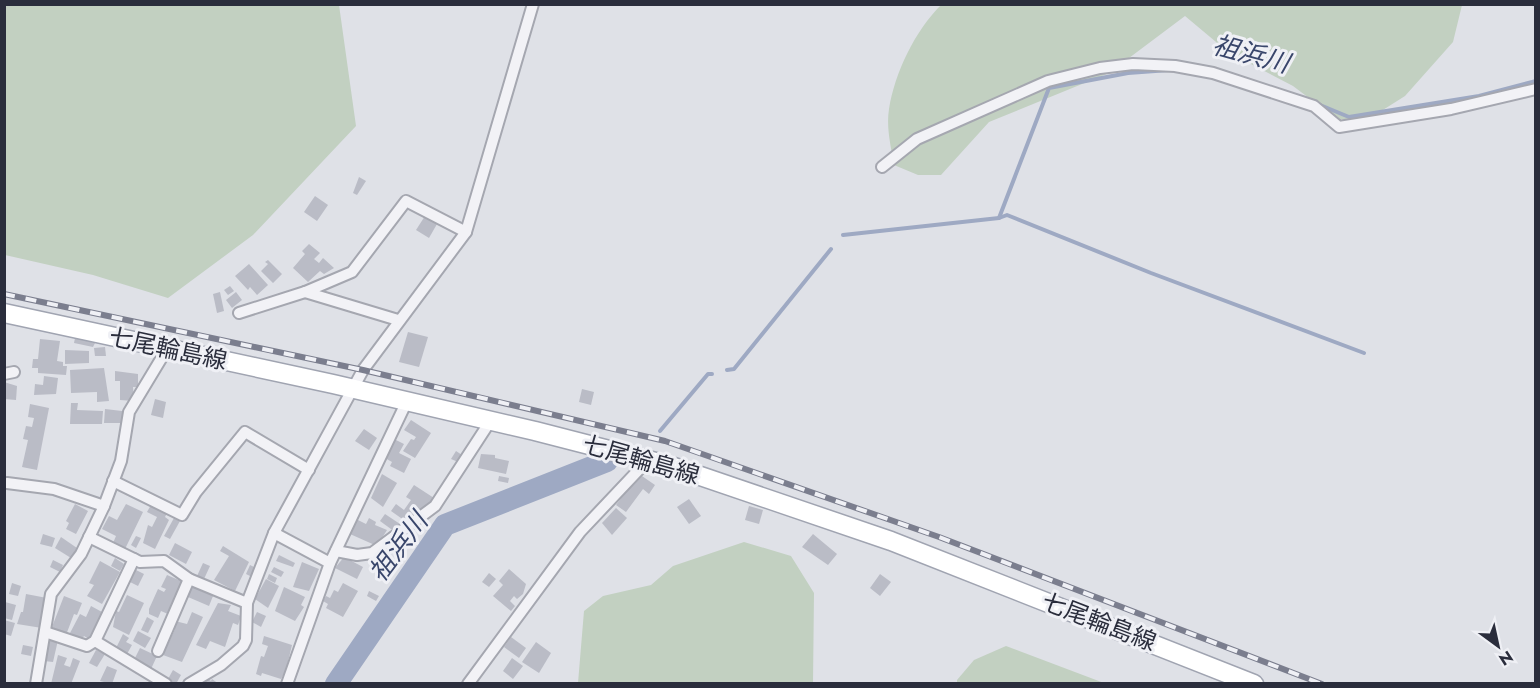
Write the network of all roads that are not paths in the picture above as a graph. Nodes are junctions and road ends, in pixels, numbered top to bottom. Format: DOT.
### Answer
graph roads {
  1 [pos="533,4"];
  2 [pos="1536,89"];
  3 [pos="882,167"];
  4 [pos="466,232"];
  5 [pos="305,292"];
  6 [pos="4,313"];
  7 [pos="238,313"];
  8 [pos="398,320"];
  9 [pos="167,349"];
  10 [pos="353,388"];
  11 [pos="407,401"];
  12 [pos="491,420"];
  13 [pos="648,460"];
  14 [pos="309,470"];
  15 [pos="113,481"];
  16 [pos="7,483"];
  17 [pos="104,506"];
  18 [pos="274,533"];
  19 [pos="88,537"];
  20 [pos="336,550"];
  21 [pos="134,559"];
  22 [pos="330,563"];
  23 [pos="189,579"];
  24 [pos="247,603"];
  25 [pos="45,632"];
  26 [pos="95,641"];
  27 [pos="158,651"];
  28 [pos="36,684"];
  29 [pos="166,684"];
  30 [pos="189,684"];
  31 [pos="287,684"];
  32 [pos="468,684"];
  33 [pos="1254,684"];
  1 -- 4 [label="street"];
  2 -- 3 [label="street"];
  4 -- 5 [label="street"];
  4 -- 8 [label="street"];
  5 -- 7 [label="street"];
  5 -- 8 [label="street"];
  6 -- 9 [label="main road, 七尾輪島線"];
  8 -- 10 [label="street"];
  9 -- 10 [label="main road, 七尾輪島線"];
  9 -- 15 [label="street"];
  10 -- 11 [label="main road, 七尾輪島線"];
  10 -- 14 [label="street"];
  11 -- 12 [label="main road, 七尾輪島線"];
  11 -- 20 [label="street"];
  12 -- 13 [label="main road, 七尾輪島線"];
  12 -- 20 [label="street"];
  13 -- 32 [label="street"];
  13 -- 33 [label="main road, 七尾輪島線"];
  14 -- 15 [label="street"];
  14 -- 18 [label="street"];
  15 -- 17 [label="street"];
  16 -- 17 [label="street"];
  17 -- 19 [label="street"];
  18 -- 22 [label="street"];
  18 -- 24 [label="street"];
  19 -- 21 [label="street"];
  19 -- 25 [label="street"];
  20 -- 22 [label="street"];
  21 -- 23 [label="street"];
  21 -- 26 [label="street"];
  22 -- 31 [label="street"];
  23 -- 24 [label="street"];
  23 -- 27 [label="street"];
  24 -- 30 [label="street"];
  25 -- 26 [label="street"];
  25 -- 28 [label="street"];
  26 -- 29 [label="street"];
}
